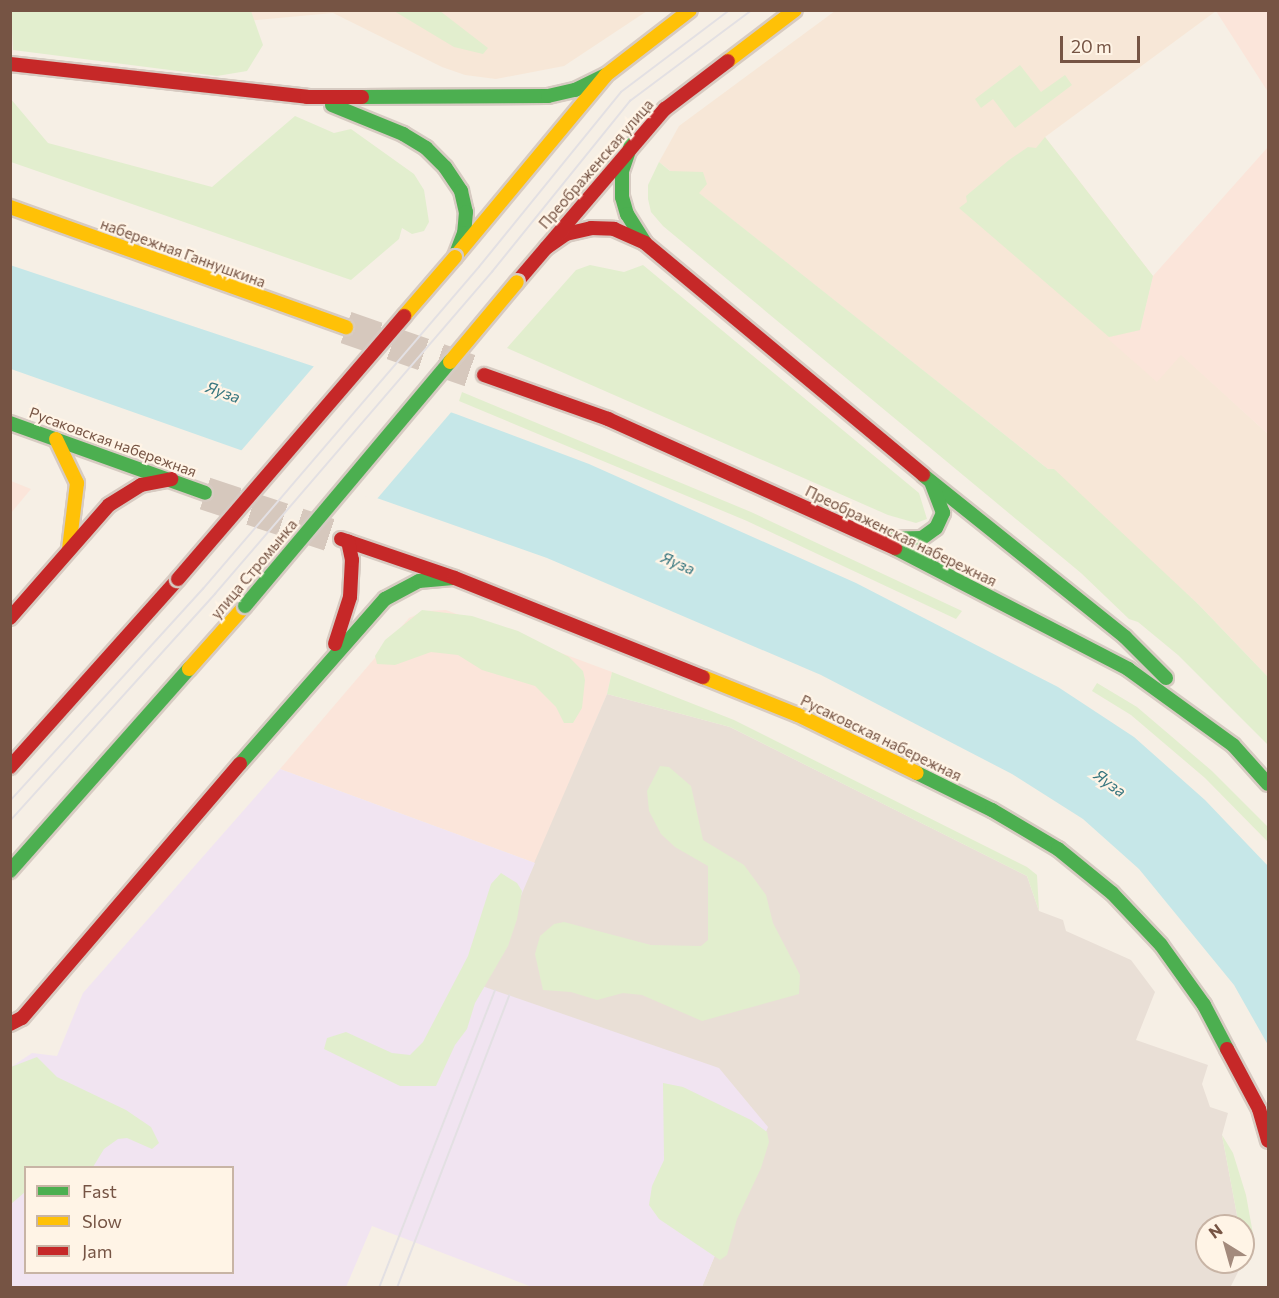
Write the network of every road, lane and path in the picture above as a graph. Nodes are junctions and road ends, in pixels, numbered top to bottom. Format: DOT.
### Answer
graph roads {
  1 [pos="690,10"];
  2 [pos="795,10"];
  3 [pos="10,64"];
  4 [pos="606,75"];
  5 [pos="307,97"];
  6 [pos="631,145"];
  7 [pos="10,207"];
  8 [pos="645,243"];
  9 [pos="546,248"];
  10 [pos="455,257"];
  11 [pos="517,282"];
  12 [pos="346,327"];
  13 [pos="484,375"];
  14 [pos="10,423"];
  15 [pos="56,439"];
  16 [pos="171,479"];
  17 [pos="931,482"];
  18 [pos="205,493"];
  19 [pos="878,539"];
  20 [pos="69,549"];
  21 [pos="455,578"];
  22 [pos="10,618"];
  23 [pos="330,658"];
  24 [pos="1233,745"];
  25 [pos="10,767"];
  26 [pos="1269,784"];
  27 [pos="10,871"];
  28 [pos="54,981"];
  29 [pos="17,998"];
  30 [pos="10,1024"];
  31 [pos="1269,1141"];
  1 -- 4 [label="main road"];
  2 -- 6 [label="main road, Преображенская улица"];
  3 -- 5 [label="main road"];
  4 -- 5 [label="main road"];
  4 -- 10 [label="main road"];
  5 -- 10 [label="main road"];
  6 -- 8 [label="main road"];
  6 -- 9 [label="main road, Преображенская улица"];
  7 -- 12 [label="main road, набережная Ганнушкина"];
  8 -- 9 [label="main road"];
  8 -- 17 [label="main road"];
  9 -- 11 [label="main road, Преображенская улица"];
  10 -- 25 [label="main road, bridge"];
  11 -- 27 [label="main road, улица Стромынка, bridge"];
  13 -- 19 [label="main road, Преображенская набережная"];
  14 -- 15 [label="main road, Русаковская набережная"];
  15 -- 16 [label="main road, Русаковская набережная"];
  15 -- 20 [label="main road"];
  16 -- 18 [label="main road, Русаковская набережная"];
  16 -- 20 [label="main road"];
  17 -- 19 [label="main road"];
  17 -- 24 [label="main road"];
  19 -- 24 [label="main road, Преображенская набережная"];
  20 -- 22 [label="main road"];
  21 -- 23 [label="main road"];
  21 -- 23 [label="main road, Русаковская набережная"];
  21 -- 31 [label="main road, Русаковская набережная"];
  23 -- 28 [label="main road"];
  24 -- 26 [label="main road, Преображенская набережная"];
  28 -- 29 [label="main road"];
  28 -- 30 [label="main road"];
}
